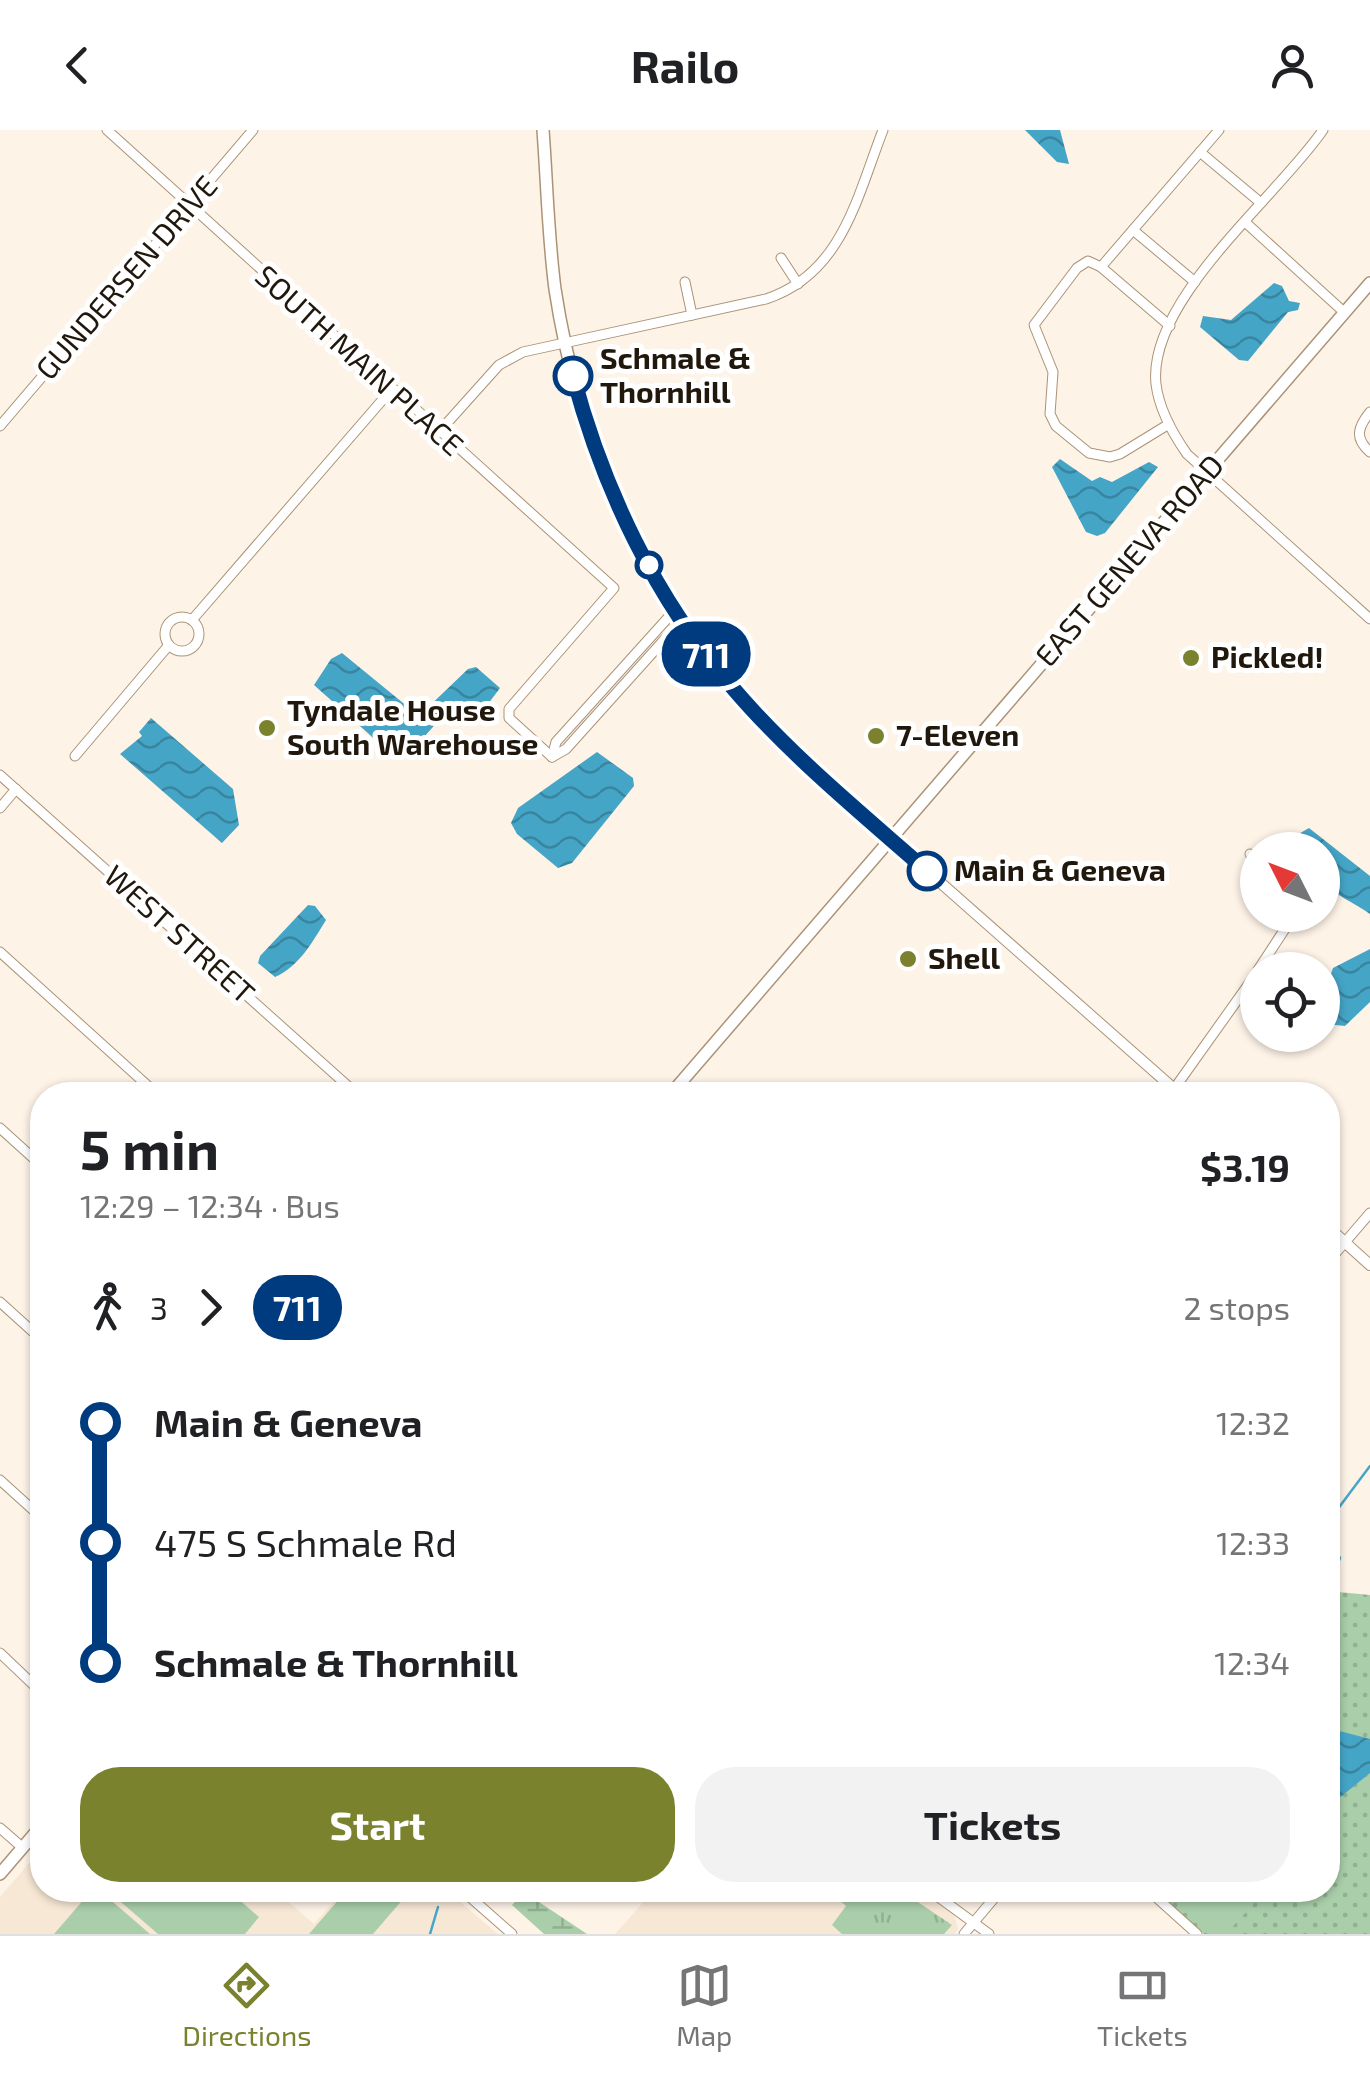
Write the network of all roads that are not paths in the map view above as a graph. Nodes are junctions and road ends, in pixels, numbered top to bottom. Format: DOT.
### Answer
graph roads {
  1 [pos="107,130"];
  2 [pos="254,130"];
  3 [pos="543,130"];
  4 [pos="883,130"];
  5 [pos="1220,130"];
  6 [pos="1323,130"];
  7 [pos="1200,152"];
  8 [pos="1261,203"];
  9 [pos="188,205"];
  10 [pos="1245,222"];
  11 [pos="1133,230"];
  12 [pos="780,258"];
  13 [pos="1102,267"];
  14 [pos="686,282"];
  15 [pos="1195,282"];
  16 [pos="1370,283"];
  17 [pos="798,284"];
  18 [pos="1344,313"];
  19 [pos="692,315"];
  20 [pos="1170,326"];
  21 [pos="565,341"];
  22 [pos="392,390"];
  23 [pos="1370,412"];
  24 [pos="1169,424"];
  25 [pos="0,426"];
  26 [pos="438,434"];
  27 [pos="1370,452"];
  28 [pos="1207,472"];
  29 [pos="678,615"];
  30 [pos="1370,619"];
  31 [pos="192,620"];
  32 [pos="169,645"];
  33 [pos="76,756"];
  34 [pos="0,775"];
  35 [pos="16,789"];
  36 [pos="0,808"];
  37 [pos="891,839"];
  38 [pos="0,952"];
  39 [pos="1240,997"];
  40 [pos="144,1082"];
  41 [pos="343,1082"];
  42 [pos="681,1082"];
  43 [pos="1167,1082"];
  44 [pos="1185,1082"];
  45 [pos="0,1128"];
  46 [pos="30,1155"];
  47 [pos="1370,1213"];
  48 [pos="1340,1237"];
  49 [pos="1345,1242"];
  50 [pos="1340,1248"];
  51 [pos="1370,1265"];
  52 [pos="0,1302"];
  53 [pos="30,1329"];
  54 [pos="0,1480"];
  55 [pos="30,1507"];
  56 [pos="0,1652"];
  57 [pos="30,1681"];
  58 [pos="0,1828"];
  59 [pos="30,1839"];
  60 [pos="22,1848"];
  61 [pos="0,1874"];
  62 [pos="476,1902"];
  63 [pos="946,1902"];
  64 [pos="991,1902"];
  65 [pos="1161,1902"];
  66 [pos="974,1922"];
  67 [pos="512,1934"];
  68 [pos="964,1934"];
  69 [pos="989,1934"];
  70 [pos="1197,1934"];
  1 -- 9 [label="street, SOUTH MAIN PLACE"];
  2 -- 9 [label="street, GUNDERSEN DRIVE"];
  3 -- 21 [label="main road"];
  4 -- 17 [label="street"];
  5 -- 7 [label="street"];
  6 -- 8 [label="street"];
  7 -- 8 [label="street"];
  7 -- 11 [label="street"];
  8 -- 10 [label="street"];
  9 -- 22 [label="street, SOUTH MAIN PLACE"];
  9 -- 25 [label="street, GUNDERSEN DRIVE"];
  10 -- 15 [label="street"];
  10 -- 18 [label="street"];
  11 -- 13 [label="street"];
  11 -- 15 [label="street"];
  12 -- 17 [label="street"];
  13 -- 20 [label="street"];
  13 -- 24 [label="street"];
  14 -- 19 [label="street"];
  15 -- 20 [label="street"];
  16 -- 18 [label="main road, EAST GENEVA ROAD"];
  17 -- 19 [label="street"];
  18 -- 28 [label="main road, EAST GENEVA ROAD"];
  19 -- 21 [label="street"];
  20 -- 24 [label="street"];
  21 -- 26 [label="street"];
  21 -- 29 [label="main road"];
  22 -- 26 [label="street, SOUTH MAIN PLACE"];
  22 -- 31 [label="street"];
  23 -- 27 [label="street"];
  24 -- 28 [label="street"];
  26 -- 29 [label="street, SOUTH MAIN PLACE"];
  28 -- 30 [label="street"];
  28 -- 37 [label="main road, EAST GENEVA ROAD"];
  29 -- 37 [label="main road"];
  31 -- 32 [label="street"];
  31 -- 32 [label="street"];
  32 -- 33 [label="street"];
  34 -- 35 [label="street, WEST STREET"];
  35 -- 36 [label="street"];
  35 -- 41 [label="street, WEST STREET"];
  37 -- 42 [label="main road, EAST GENEVA ROAD"];
  37 -- 43 [label="street"];
  38 -- 40 [label="street"];
  39 -- 44 [label="street"];
  45 -- 46 [label="street"];
  47 -- 49 [label="street"];
  48 -- 49 [label="street"];
  49 -- 50 [label="street"];
  49 -- 51 [label="street"];
  52 -- 53 [label="street"];
  54 -- 55 [label="street"];
  56 -- 57 [label="street"];
  58 -- 60 [label="street"];
  59 -- 60 [label="main road"];
  60 -- 61 [label="main road"];
  62 -- 67 [label="street"];
  63 -- 66 [label="street"];
  64 -- 66 [label="street"];
  65 -- 70 [label="street"];
  66 -- 68 [label="street"];
  66 -- 69 [label="street"];
}
